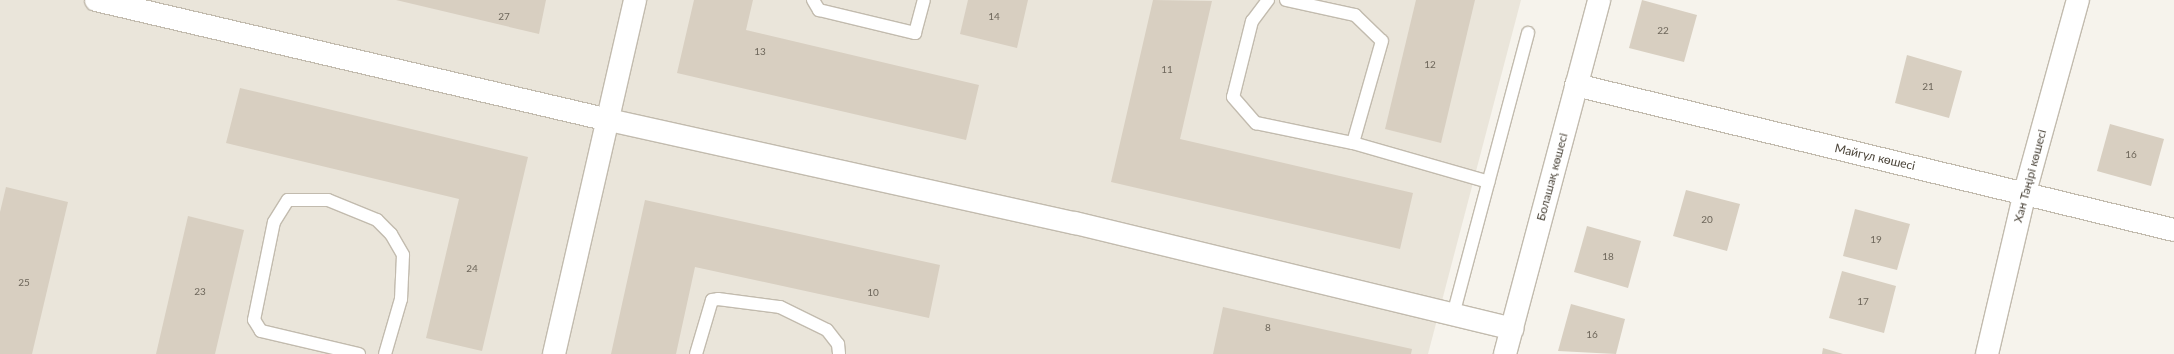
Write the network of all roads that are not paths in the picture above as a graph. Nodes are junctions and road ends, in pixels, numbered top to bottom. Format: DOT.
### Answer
graph roads {
  1 [pos="96,0"];
  2 [pos="635,0"];
  3 [pos="813,0"];
  4 [pos="924,0"];
  5 [pos="1268,0"];
  6 [pos="1286,0"];
  7 [pos="1599,0"];
  8 [pos="2078,0"];
  9 [pos="1528,33"];
  10 [pos="1576,85"];
  11 [pos="609,120"];
  12 [pos="1353,143"];
  13 [pos="1489,182"];
  14 [pos="2025,192"];
  15 [pos="2174,230"];
  16 [pos="1454,315"];
  17 [pos="1512,329"];
  18 [pos="359,354"];
  19 [pos="385,354"];
  20 [pos="554,354"];
  21 [pos="696,354"];
  22 [pos="839,354"];
  23 [pos="1505,354"];
  24 [pos="1987,354"];
  1 -- 11 [label="street"];
  2 -- 11 [label="street"];
  3 -- 4 [label="lane"];
  5 -- 12 [label="lane"];
  6 -- 12 [label="lane"];
  7 -- 10 [label="street, Болашақ көшесі"];
  8 -- 14 [label="street, Хан Тәңірі көшесі"];
  9 -- 13 [label="lane"];
  10 -- 14 [label="street, Майгүл көшесі"];
  10 -- 17 [label="street, Болашақ көшесі"];
  11 -- 16 [label="street"];
  11 -- 20 [label="street"];
  12 -- 13 [label="lane"];
  13 -- 16 [label="lane"];
  14 -- 15 [label="street, Майгүл көшесі"];
  14 -- 24 [label="street, Хан Тәңірі көшесі"];
  16 -- 17 [label="street"];
  17 -- 23 [label="street, Болашақ көшесі"];
  18 -- 19 [label="lane"];
  21 -- 22 [label="lane"];
}
